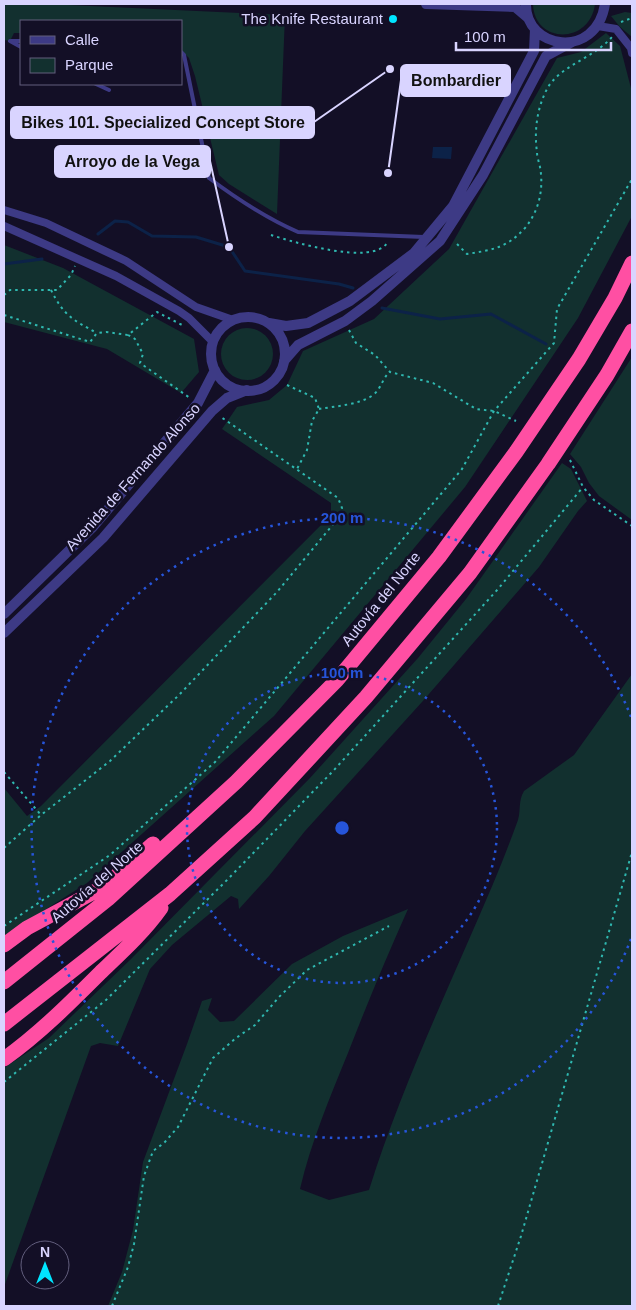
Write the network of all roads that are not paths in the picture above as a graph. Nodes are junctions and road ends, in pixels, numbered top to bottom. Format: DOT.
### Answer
graph roads {
  1 [pos="426,4"];
  2 [pos="526,4"];
  3 [pos="605,4"];
  4 [pos="528,18"];
  5 [pos="598,26"];
  6 [pos="535,29"];
  7 [pos="20,41"];
  8 [pos="572,42"];
  9 [pos="20,46"];
  10 [pos="182,53"];
  11 [pos="632,53"];
  12 [pos="98,85"];
  13 [pos="109,90"];
  14 [pos="4,210"];
  15 [pos="4,226"];
  16 [pos="428,237"];
  17 [pos="632,263"];
  18 [pos="233,320"];
  19 [pos="269,323"];
  20 [pos="632,331"];
  21 [pos="213,342"];
  22 [pos="284,361"];
  23 [pos="215,370"];
  24 [pos="247,390"];
  25 [pos="4,614"];
  26 [pos="4,633"];
  27 [pos="236,782"];
  28 [pos="170,894"];
  29 [pos="4,944"];
  30 [pos="4,982"];
  31 [pos="4,1024"];
  32 [pos="4,1059"];
  1 -- 4 [label="street"];
  2 -- 4 [label="street"];
  3 -- 5 [label="street"];
  4 -- 6 [label="street"];
  5 -- 8 [label="street"];
  5 -- 11 [label="street"];
  6 -- 8 [label="street"];
  6 -- 16 [label="street"];
  7 -- 9 [label="lane"];
  8 -- 22 [label="street"];
  10 -- 16 [label="lane"];
  12 -- 13 [label="lane"];
  14 -- 18 [label="street"];
  15 -- 21 [label="street"];
  16 -- 19 [label="street"];
  17 -- 27 [label="highway, Autovía del Norte"];
  18 -- 19 [label="street"];
  18 -- 21 [label="street"];
  19 -- 22 [label="street"];
  20 -- 28 [label="highway"];
  21 -- 23 [label="street"];
  22 -- 24 [label="street"];
  23 -- 24 [label="street"];
  23 -- 25 [label="street, Avenida de Fernando Alonso"];
  24 -- 26 [label="street, Avenida de Fernando Alonso"];
  27 -- 29 [label="highway"];
  27 -- 30 [label="highway, Autovía del Norte"];
  28 -- 31 [label="highway"];
  28 -- 32 [label="highway"];
}
